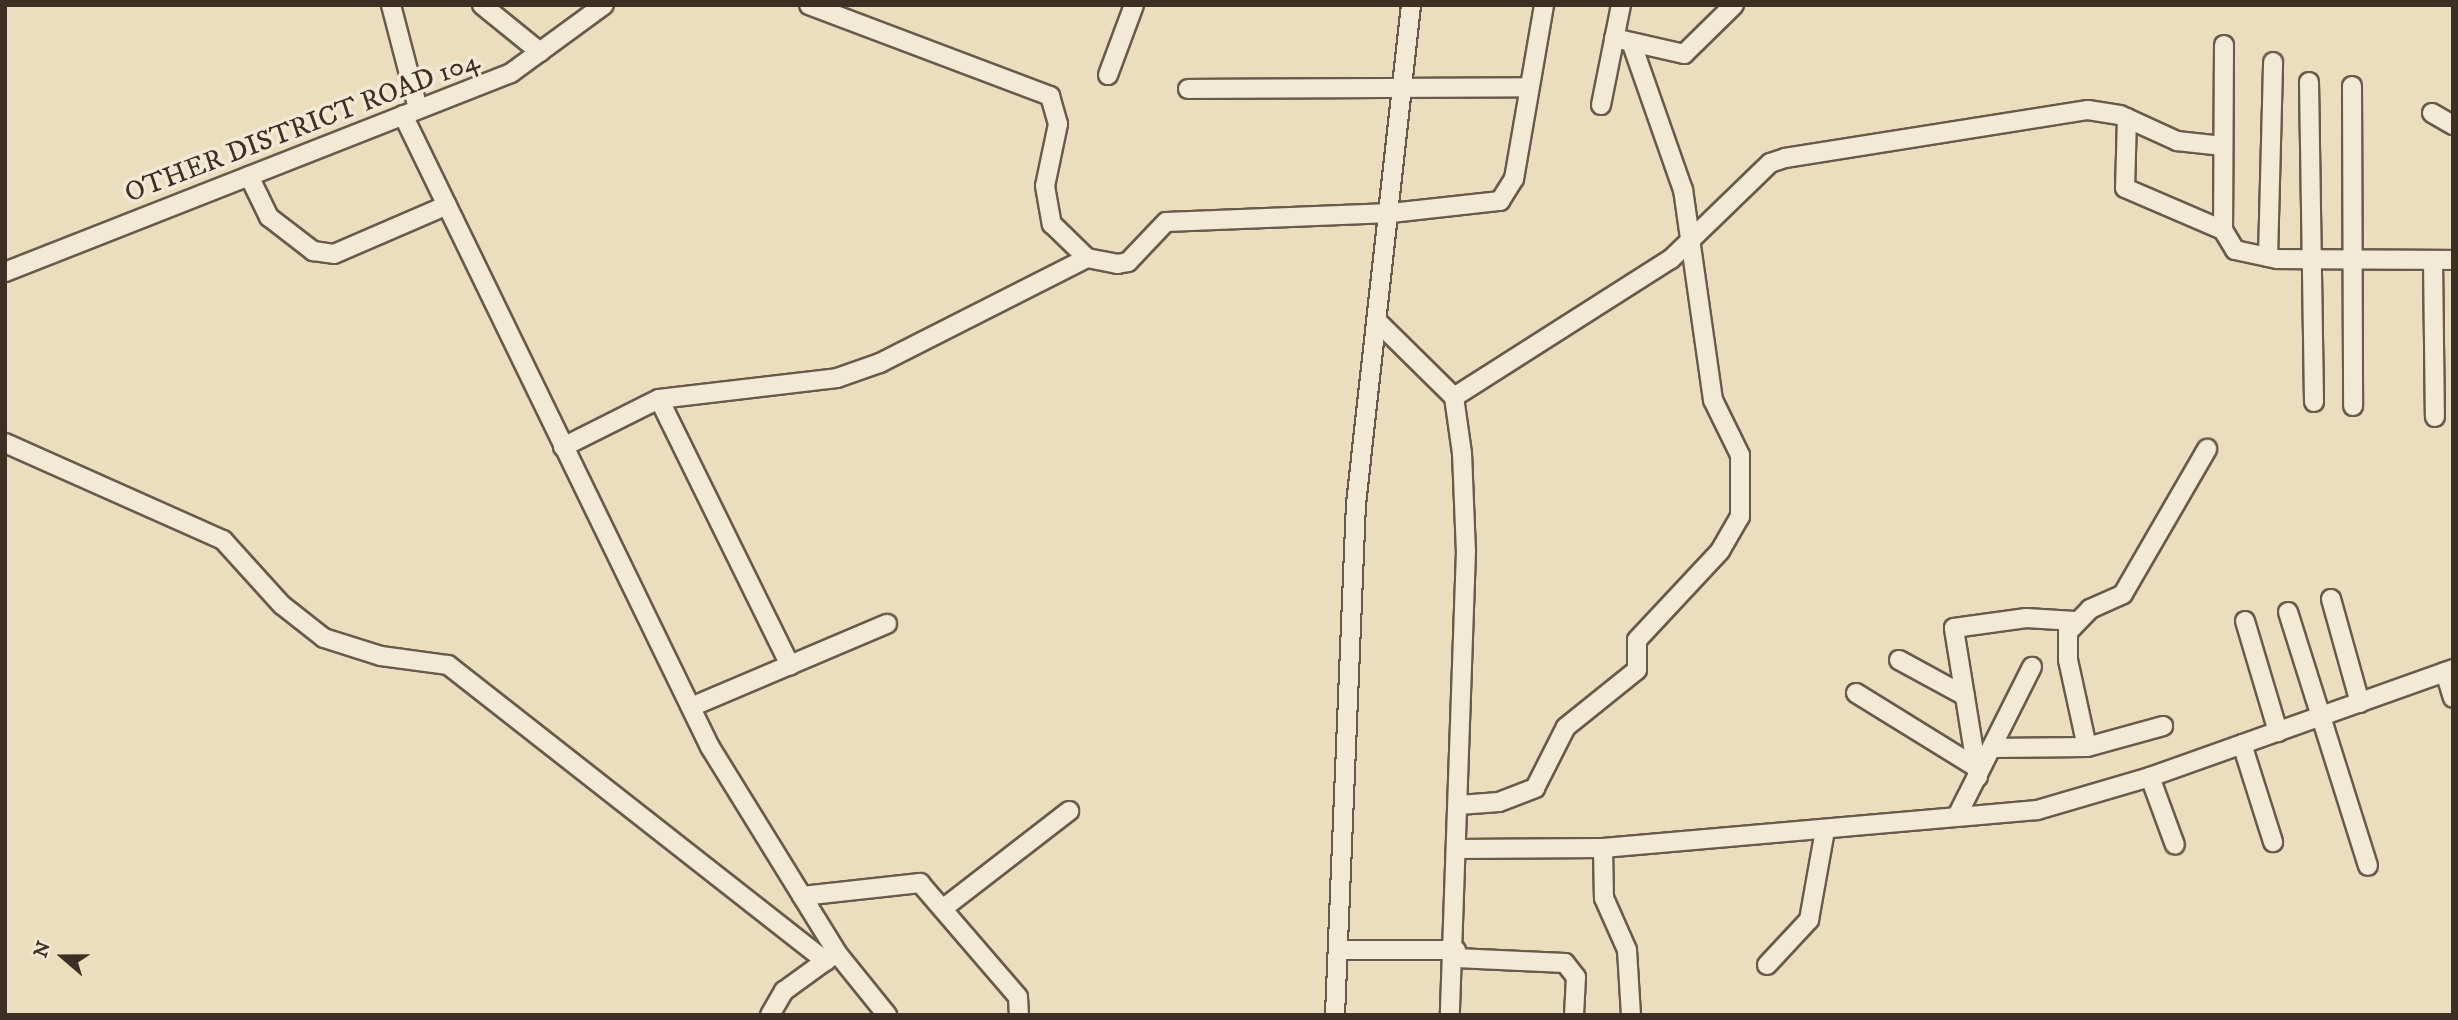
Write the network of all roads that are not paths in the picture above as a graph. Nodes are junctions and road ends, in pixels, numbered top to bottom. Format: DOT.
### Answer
graph roads {
  1 [pos="391,5"];
  2 [pos="482,5"];
  3 [pos="604,5"];
  4 [pos="810,5"];
  5 [pos="1134,5"];
  6 [pos="1411,5"];
  7 [pos="1544,5"];
  8 [pos="1621,5"];
  9 [pos="1734,5"];
  10 [pos="1623,41"];
  11 [pos="2224,45"];
  12 [pos="540,52"];
  13 [pos="2273,62"];
  14 [pos="1108,75"];
  15 [pos="2309,82"];
  16 [pos="1403,85"];
  17 [pos="2352,86"];
  18 [pos="1528,87"];
  19 [pos="1188,89"];
  20 [pos="1601,105"];
  21 [pos="411,112"];
  22 [pos="2432,113"];
  23 [pos="2127,118"];
  24 [pos="2453,125"];
  25 [pos="2223,146"];
  26 [pos="249,176"];
  27 [pos="447,205"];
  28 [pos="1391,213"];
  29 [pos="2223,230"];
  30 [pos="1686,247"];
  31 [pos="2268,257"];
  32 [pos="1087,258"];
  33 [pos="2309,259"];
  34 [pos="2353,259"];
  35 [pos="2433,260"];
  36 [pos="2453,260"];
  37 [pos="5,272"];
  38 [pos="1379,323"];
  39 [pos="1454,397"];
  40 [pos="659,399"];
  41 [pos="2314,402"];
  42 [pos="2353,406"];
  43 [pos="2435,417"];
  44 [pos="5,443"];
  45 [pos="563,447"];
  46 [pos="2207,449"];
  47 [pos="2332,599"];
  48 [pos="2288,612"];
  49 [pos="2075,621"];
  50 [pos="2245,621"];
  51 [pos="887,624"];
  52 [pos="1899,660"];
  53 [pos="790,665"];
  54 [pos="2032,667"];
  55 [pos="2449,670"];
  56 [pos="1856,693"];
  57 [pos="1965,696"];
  58 [pos="2453,698"];
  59 [pos="2360,703"];
  60 [pos="691,707"];
  61 [pos="2325,716"];
  62 [pos="2163,726"];
  63 [pos="2278,732"];
  64 [pos="2242,744"];
  65 [pos="2087,747"];
  66 [pos="1992,748"];
  67 [pos="1977,772"];
  68 [pos="2150,777"];
  69 [pos="1459,805"];
  70 [pos="1069,811"];
  71 [pos="1957,816"];
  72 [pos="1825,830"];
  73 [pos="2273,842"];
  74 [pos="2175,845"];
  75 [pos="1603,848"];
  76 [pos="1458,849"];
  77 [pos="2368,866"];
  78 [pos="802,896"];
  79 [pos="945,907"];
  80 [pos="1339,950"];
  81 [pos="1456,954"];
  82 [pos="832,957"];
  83 [pos="1767,965"];
  84 [pos="770,1015"];
  85 [pos="887,1015"];
  86 [pos="1019,1015"];
  87 [pos="1335,1015"];
  88 [pos="1450,1015"];
  89 [pos="1574,1015"];
  90 [pos="1631,1015"];
  1 -- 21 [label="street"];
  2 -- 12 [label="street"];
  3 -- 12 [label="street, OTHER DISTRICT ROAD 104"];
  4 -- 32 [label="street"];
  5 -- 14 [label="street"];
  6 -- 16 [label="street"];
  7 -- 18 [label="street"];
  8 -- 10 [label="street"];
  9 -- 10 [label="street"];
  10 -- 20 [label="street"];
  10 -- 30 [label="street"];
  11 -- 25 [label="street"];
  12 -- 21 [label="street, OTHER DISTRICT ROAD 104"];
  13 -- 31 [label="street"];
  15 -- 33 [label="street"];
  16 -- 18 [label="street"];
  16 -- 19 [label="street"];
  16 -- 28 [label="street"];
  17 -- 34 [label="street"];
  18 -- 28 [label="street"];
  21 -- 26 [label="street, OTHER DISTRICT ROAD 104"];
  21 -- 27 [label="street"];
  22 -- 24 [label="street"];
  23 -- 25 [label="street"];
  23 -- 29 [label="street"];
  23 -- 30 [label="street"];
  25 -- 29 [label="street"];
  26 -- 27 [label="street"];
  26 -- 37 [label="street, OTHER DISTRICT ROAD 104"];
  27 -- 45 [label="street"];
  28 -- 32 [label="street"];
  28 -- 38 [label="street"];
  29 -- 31 [label="street"];
  30 -- 39 [label="street"];
  30 -- 69 [label="street"];
  31 -- 33 [label="street"];
  32 -- 40 [label="street"];
  33 -- 34 [label="street"];
  33 -- 41 [label="street"];
  34 -- 35 [label="street"];
  34 -- 42 [label="street"];
  35 -- 36 [label="street"];
  35 -- 43 [label="street"];
  38 -- 39 [label="street"];
  38 -- 80 [label="street"];
  39 -- 69 [label="street"];
  40 -- 45 [label="street"];
  40 -- 53 [label="street"];
  44 -- 82 [label="street"];
  45 -- 60 [label="street"];
  46 -- 49 [label="street"];
  47 -- 59 [label="street"];
  48 -- 61 [label="street"];
  49 -- 57 [label="street"];
  49 -- 65 [label="street"];
  50 -- 63 [label="street"];
  51 -- 53 [label="street"];
  52 -- 57 [label="street"];
  53 -- 60 [label="street"];
  54 -- 66 [label="street"];
  55 -- 58 [label="street"];
  55 -- 59 [label="street"];
  56 -- 67 [label="street"];
  57 -- 67 [label="street"];
  59 -- 61 [label="street"];
  60 -- 78 [label="street"];
  61 -- 63 [label="street"];
  61 -- 77 [label="street"];
  62 -- 65 [label="street"];
  63 -- 64 [label="street"];
  64 -- 68 [label="street"];
  64 -- 73 [label="street"];
  65 -- 66 [label="street"];
  66 -- 67 [label="street"];
  67 -- 71 [label="street"];
  68 -- 71 [label="street"];
  68 -- 74 [label="street"];
  69 -- 76 [label="street"];
  70 -- 79 [label="street"];
  71 -- 72 [label="street"];
  72 -- 75 [label="street"];
  72 -- 83 [label="street"];
  75 -- 76 [label="street"];
  75 -- 90 [label="street"];
  76 -- 81 [label="street"];
  78 -- 79 [label="street"];
  78 -- 82 [label="street"];
  79 -- 86 [label="street"];
  80 -- 81 [label="street"];
  80 -- 87 [label="street"];
  81 -- 88 [label="street"];
  81 -- 89 [label="street"];
  82 -- 84 [label="street"];
  82 -- 85 [label="street"];
}
